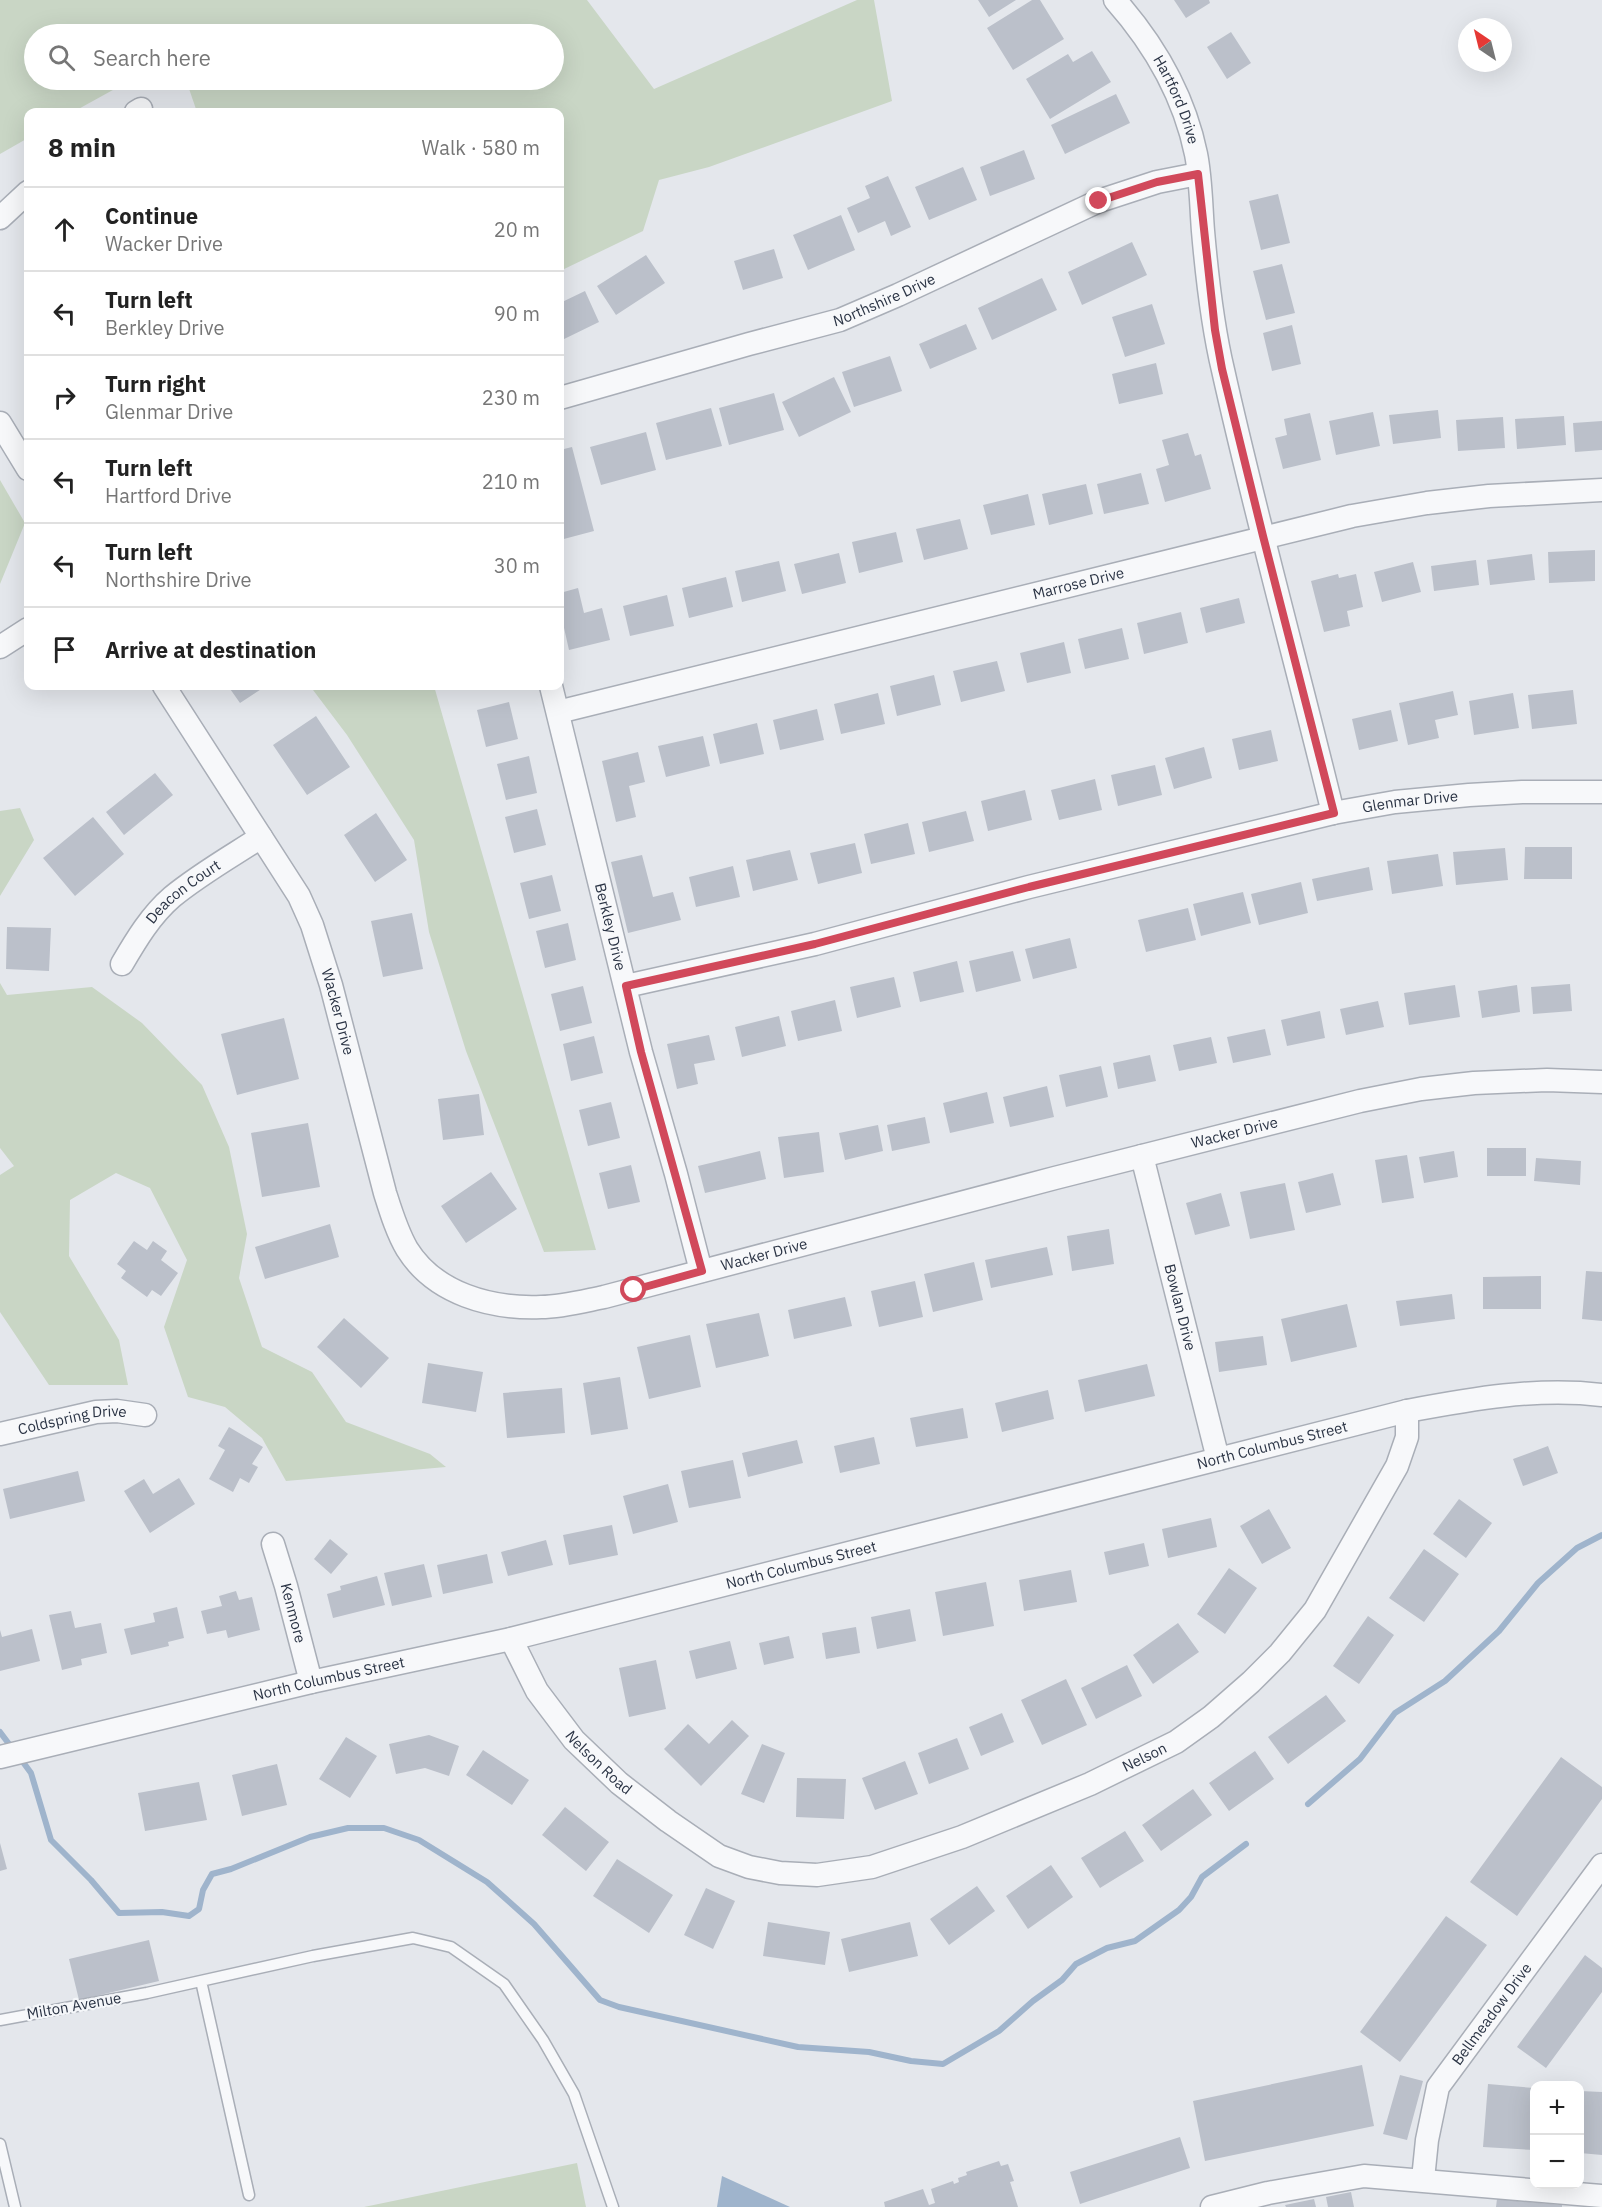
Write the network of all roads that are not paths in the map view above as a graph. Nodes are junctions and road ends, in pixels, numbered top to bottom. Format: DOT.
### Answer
graph roads {
  1 [pos="1115,0"];
  2 [pos="1198,174"];
  3 [pos="24,196"];
  4 [pos="0,218"];
  5 [pos="564,397"];
  6 [pos="0,423"];
  7 [pos="24,462"];
  8 [pos="1602,490"];
  9 [pos="1263,536"];
  10 [pos="24,632"];
  11 [pos="0,647"];
  12 [pos="167,690"];
  13 [pos="552,690"];
  14 [pos="558,712"];
  15 [pos="1602,792"];
  16 [pos="1334,813"];
  17 [pos="261,837"];
  18 [pos="122,964"];
  19 [pos="626,986"];
  20 [pos="1602,1082"];
  21 [pos="1142,1156"];
  22 [pos="702,1271"];
  23 [pos="1602,1395"];
  24 [pos="1407,1411"];
  25 [pos="145,1415"];
  26 [pos="0,1434"];
  27 [pos="1218,1459"];
  28 [pos="273,1544"];
  29 [pos="512,1639"];
  30 [pos="311,1682"];
  31 [pos="1,1757"];
  32 [pos="719,1856"];
  33 [pos="1602,1865"];
  34 [pos="201,1981"];
  35 [pos="0,2020"];
  36 [pos="0,2144"];
  37 [pos="1423,2179"];
  38 [pos="249,2195"];
  39 [pos="1602,2196"];
  40 [pos="1246,2202"];
  41 [pos="15,2207"];
  42 [pos="613,2207"];
  43 [pos="1212,2207"];
  1 -- 2 [label="street, Hartford Drive"];
  2 -- 5 [label="street, Northshire Drive"];
  2 -- 9 [label="street, Hartford Drive"];
  3 -- 4 [label="street"];
  6 -- 7 [label="street"];
  8 -- 9 [label="street, Marrose Drive"];
  9 -- 14 [label="street, Marrose Drive"];
  9 -- 16 [label="street, Hartford Drive"];
  10 -- 11 [label="street"];
  12 -- 17 [label="street, Wacker Drive"];
  13 -- 14 [label="street, Berkley Drive"];
  14 -- 19 [label="street, Berkley Drive"];
  15 -- 16 [label="street, Glenmar Drive"];
  16 -- 19 [label="street, Glenmar Drive"];
  17 -- 18 [label="street, Deacon Court"];
  17 -- 22 [label="street, Wacker Drive"];
  19 -- 22 [label="street, Berkley Drive"];
  20 -- 21 [label="street, Wacker Drive"];
  21 -- 22 [label="street, Wacker Drive"];
  21 -- 27 [label="street, Bowlan Drive"];
  23 -- 24 [label="street, North Columbus Street"];
  24 -- 27 [label="street, North Columbus Street"];
  24 -- 32 [label="street, Nelson"];
  25 -- 26 [label="street, Coldspring Drive"];
  27 -- 29 [label="street, North Columbus Street"];
  28 -- 30 [label="street, Kenmore"];
  29 -- 30 [label="street, North Columbus Street"];
  29 -- 32 [label="street, Nelson Road"];
  30 -- 31 [label="street, North Columbus Street"];
  33 -- 37 [label="street, Bellmeadow Drive"];
  34 -- 35 [label="lane, Milton Avenue"];
  34 -- 38 [label="lane"];
  34 -- 42 [label="lane, Milton Avenue"];
  36 -- 41 [label="lane"];
  37 -- 39 [label="street"];
  37 -- 40 [label="street"];
  40 -- 43 [label="street"];
}
